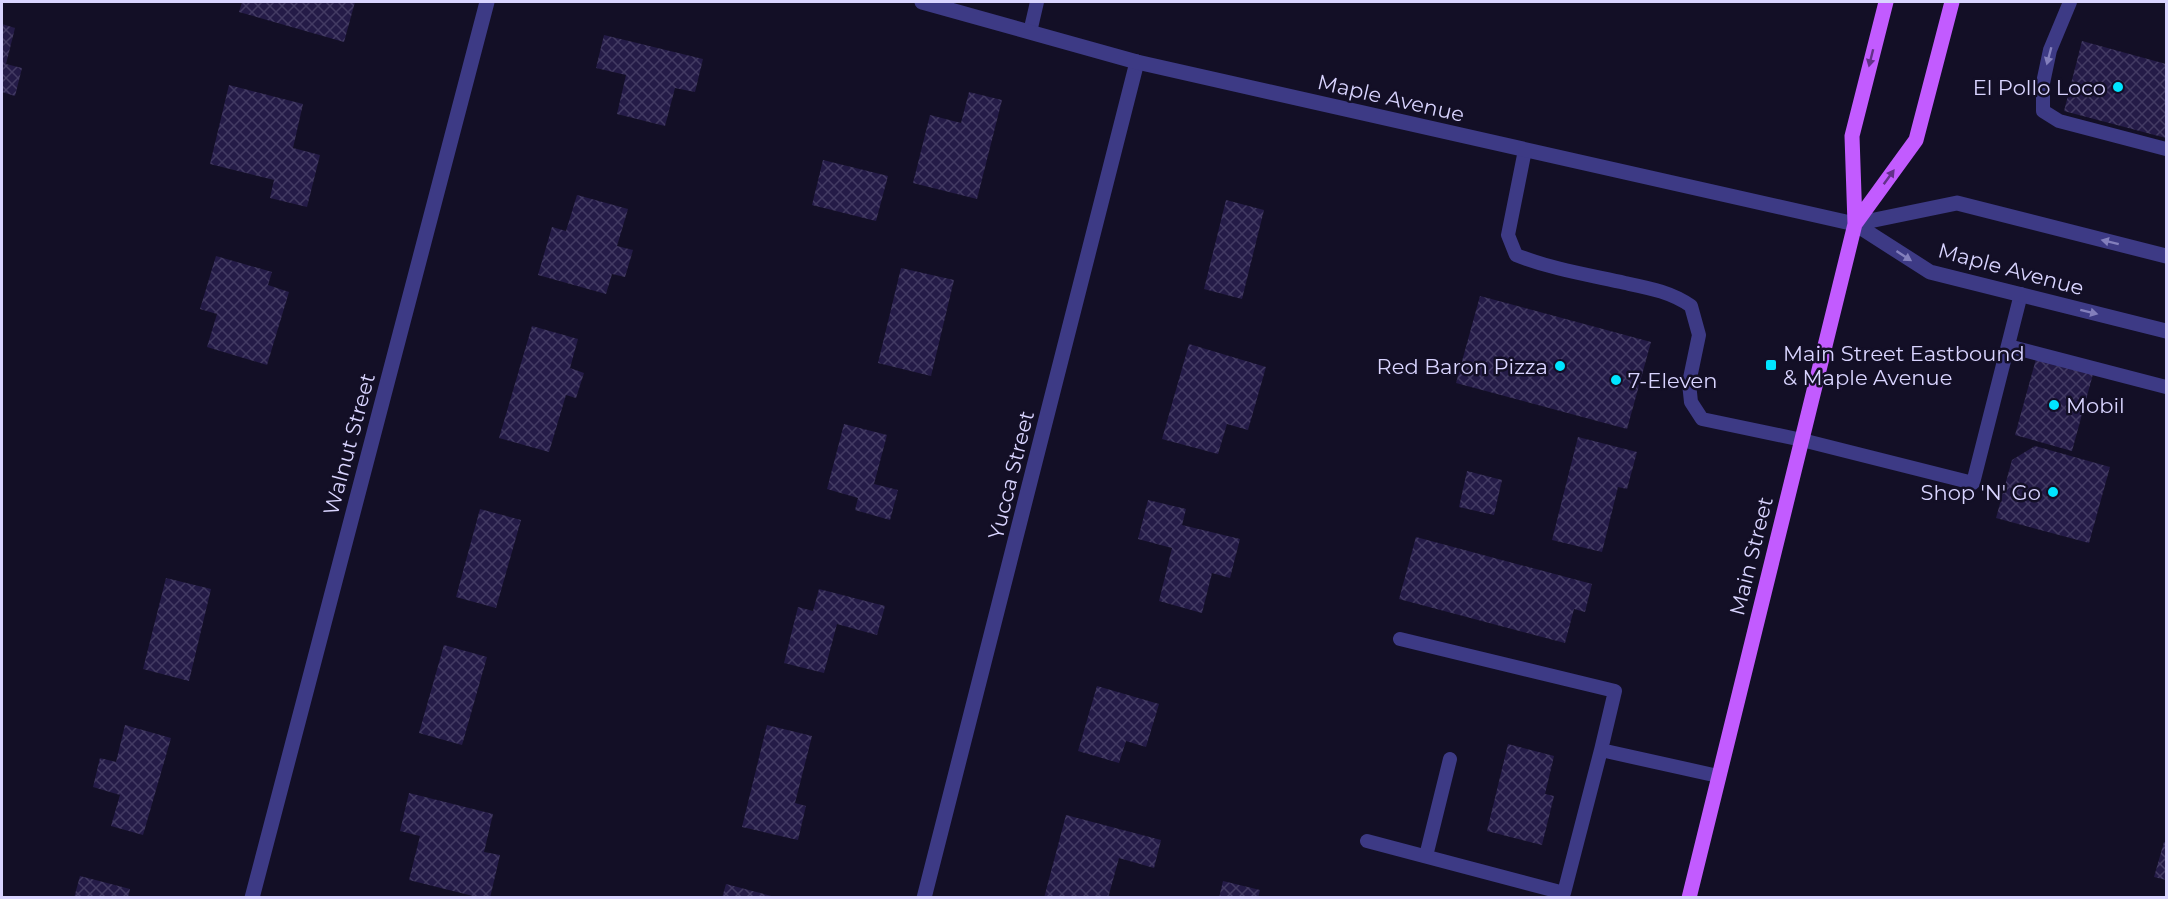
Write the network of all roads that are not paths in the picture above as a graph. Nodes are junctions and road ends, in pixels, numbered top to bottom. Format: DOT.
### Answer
graph roads {
  1 [pos="487,2"];
  2 [pos="922,2"];
  3 [pos="1037,2"];
  4 [pos="1886,2"];
  5 [pos="1952,2"];
  6 [pos="2070,2"];
  7 [pos="1030,32"];
  8 [pos="1137,62"];
  9 [pos="2166,149"];
  10 [pos="1525,150"];
  11 [pos="1855,224"];
  12 [pos="2166,256"];
  13 [pos="2021,294"];
  14 [pos="2166,331"];
  15 [pos="2008,346"];
  16 [pos="2166,387"];
  17 [pos="1802,440"];
  18 [pos="1400,639"];
  19 [pos="1601,750"];
  20 [pos="1450,759"];
  21 [pos="1718,776"];
  22 [pos="1367,841"];
  23 [pos="1426,856"];
  24 [pos="252,897"];
  25 [pos="924,897"];
  26 [pos="1689,897"];
  1 -- 24 [label="street, Walnut Street"];
  2 -- 7 [label="street, Maple Avenue"];
  3 -- 7 [label="lane"];
  4 -- 11 [label="main road, Main Street, one-way"];
  11 -- 5 [label="main road, Main Street, one-way"];
  6 -- 9 [label="lane, one-way"];
  7 -- 8 [label="street, Maple Avenue"];
  8 -- 10 [label="street, Maple Avenue"];
  8 -- 25 [label="street, Yucca Street"];
  10 -- 11 [label="street, Maple Avenue"];
  10 -- 17 [label="lane"];
  12 -- 11 [label="street, Maple Avenue, one-way"];
  11 -- 13 [label="street, Maple Avenue, one-way"];
  11 -- 17 [label="main road, Main Street"];
  13 -- 14 [label="street, Maple Avenue, one-way"];
  13 -- 15 [label="lane"];
  15 -- 16 [label="lane"];
  15 -- 17 [label="lane"];
  17 -- 21 [label="main road, Main Street"];
  18 -- 19 [label="lane"];
  19 -- 21 [label="lane"];
  19 -- 23 [label="lane"];
  20 -- 23 [label="lane"];
  21 -- 26 [label="main road, Main Street"];
  22 -- 23 [label="lane"];
}
